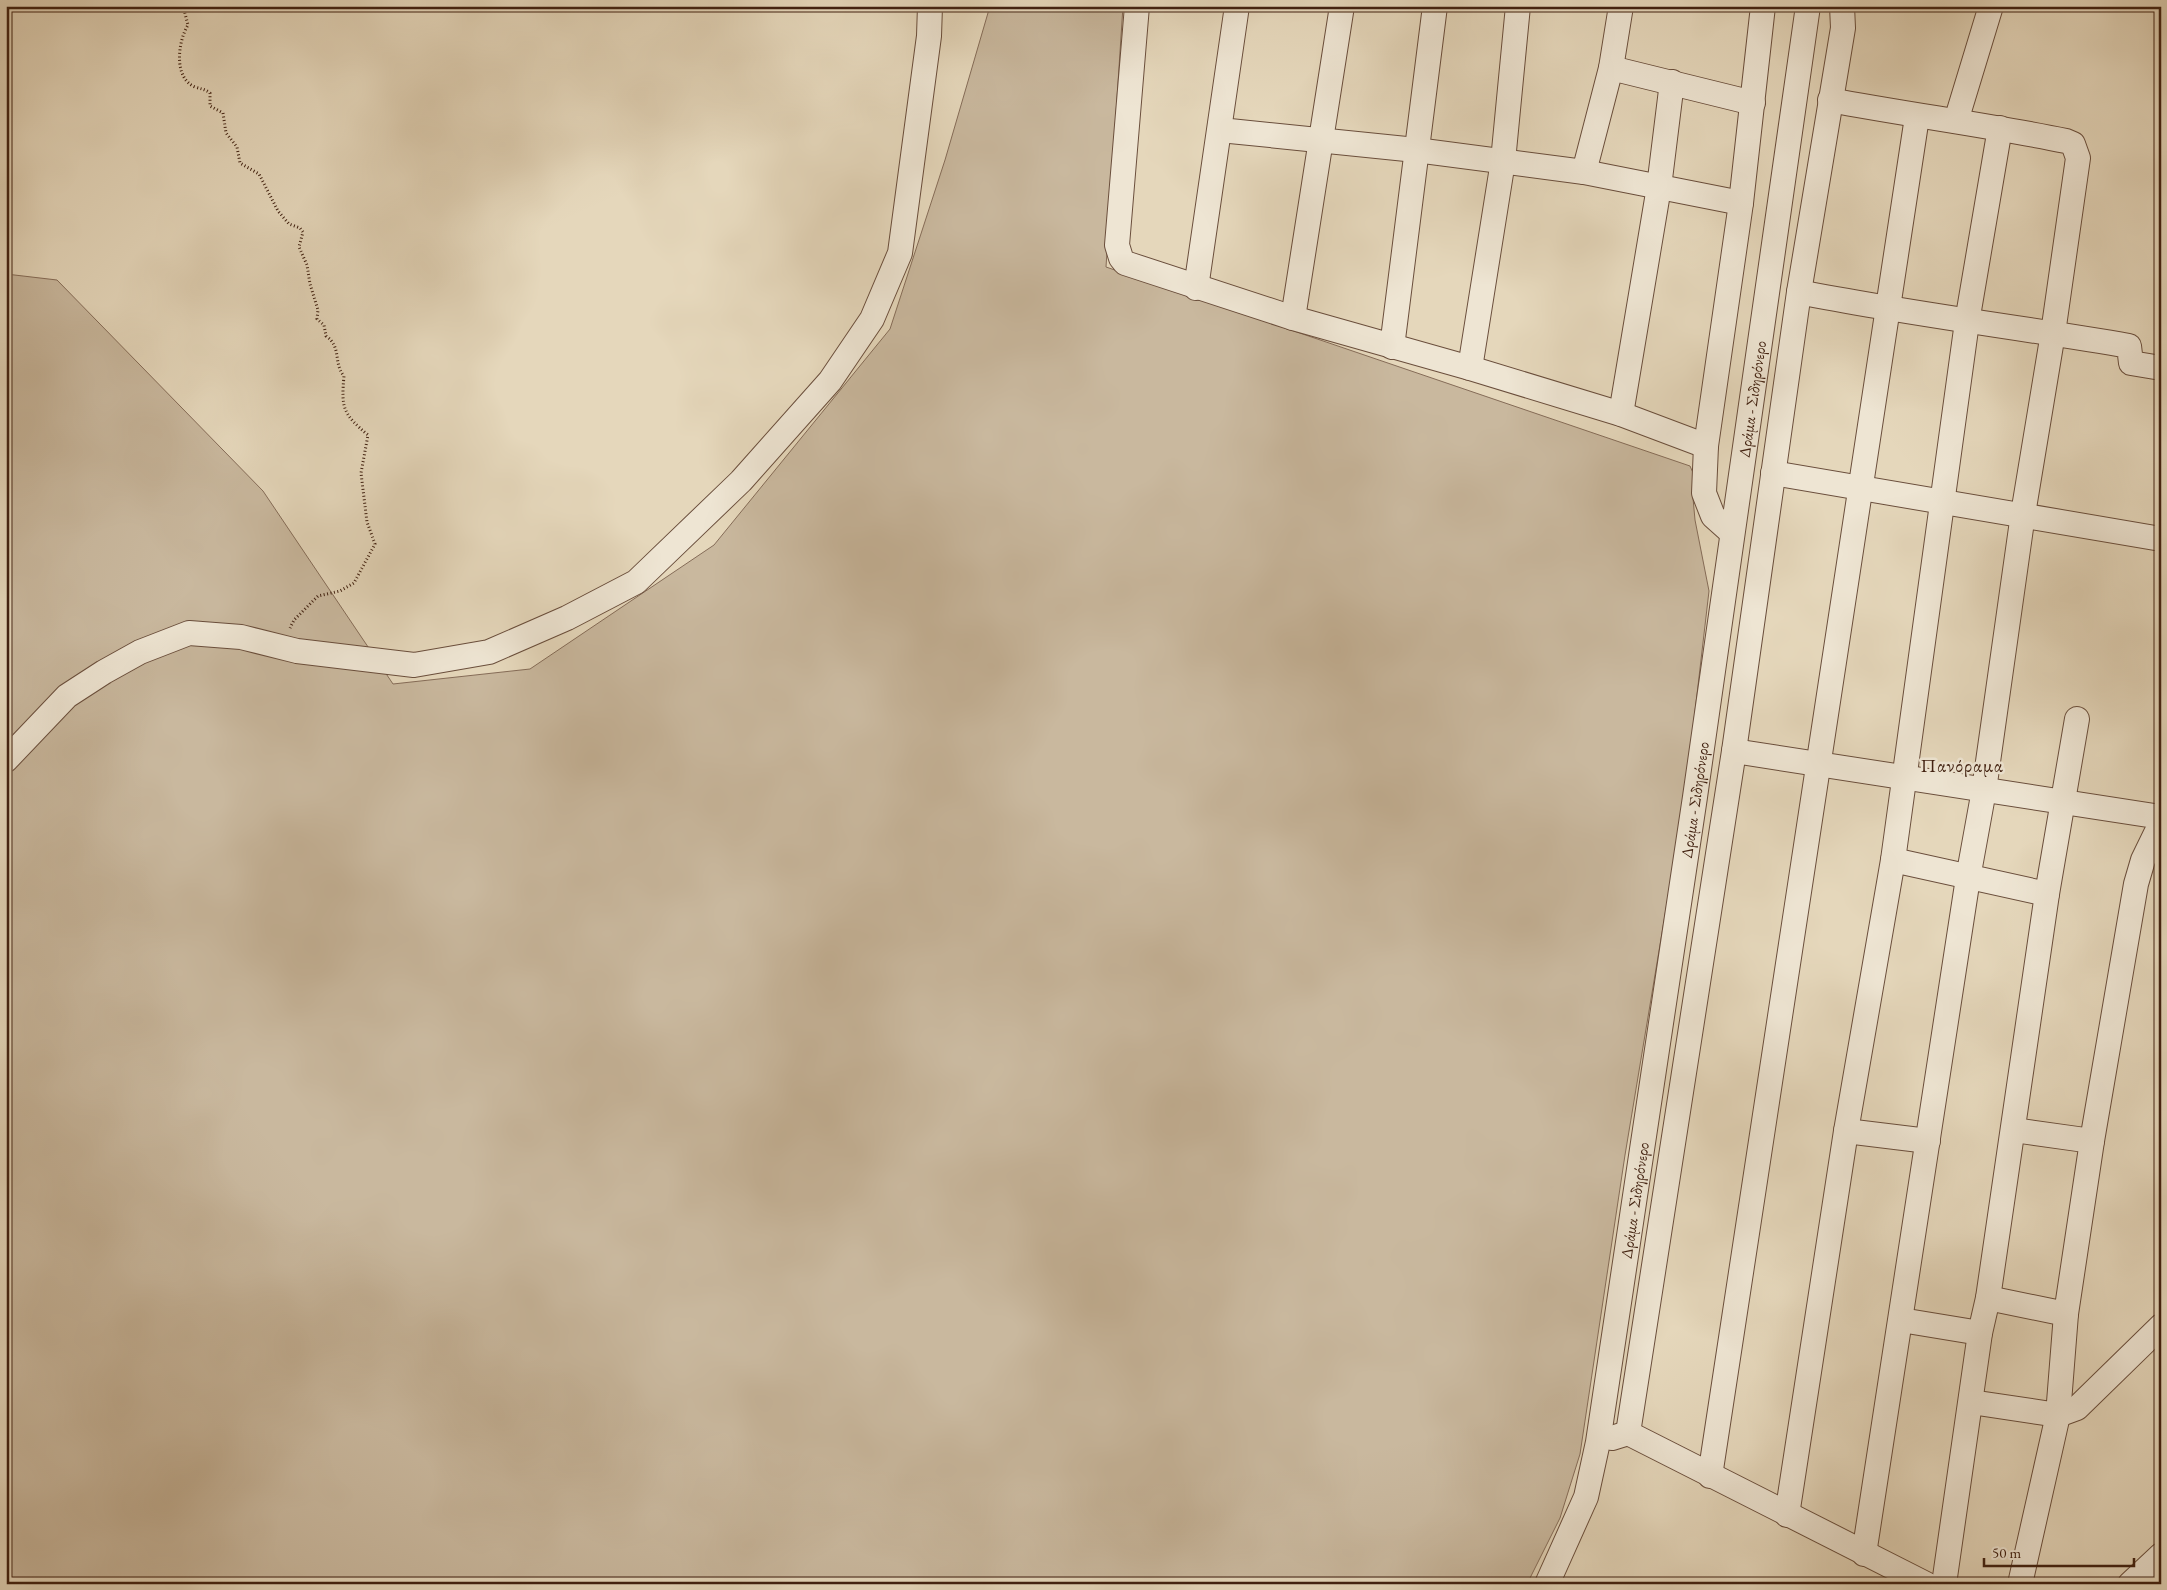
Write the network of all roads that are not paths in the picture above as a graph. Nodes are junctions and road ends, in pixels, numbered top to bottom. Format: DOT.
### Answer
graph roads {
  1 [pos="930,6"];
  2 [pos="1137,6"];
  3 [pos="1238,6"];
  4 [pos="1342,6"];
  5 [pos="1435,6"];
  6 [pos="1518,6"];
  7 [pos="1621,6"];
  8 [pos="1763,6"];
  9 [pos="1808,6"];
  10 [pos="1842,6"];
  11 [pos="1991,6"];
  12 [pos="1611,68"];
  13 [pos="1672,82"];
  14 [pos="1830,100"];
  15 [pos="1753,103"];
  16 [pos="1917,117"];
  17 [pos="1956,121"];
  18 [pos="2000,128"];
  19 [pos="1220,130"];
  20 [pos="1321,142"];
  21 [pos="1416,150"];
  22 [pos="1503,161"];
  23 [pos="1584,172"];
  24 [pos="1659,187"];
  25 [pos="1741,203"];
  26 [pos="1196,288"];
  27 [pos="1799,292"];
  28 [pos="1887,310"];
  29 [pos="1293,318"];
  30 [pos="1967,322"];
  31 [pos="2053,332"];
  32 [pos="1392,347"];
  33 [pos="1470,368"];
  34 [pos="2161,368"];
  35 [pos="1621,414"];
  36 [pos="1706,446"];
  37 [pos="1773,473"];
  38 [pos="1862,489"];
  39 [pos="1943,501"];
  40 [pos="2023,514"];
  41 [pos="1732,532"];
  42 [pos="2161,539"];
  43 [pos="2077,719"];
  44 [pos="1734,751"];
  45 [pos="6,760"];
  46 [pos="1819,765"];
  47 [pos="1904,778"];
  48 [pos="1984,790"];
  49 [pos="2064,802"];
  50 [pos="2161,817"];
  51 [pos="2161,823"];
  52 [pos="2156,847"];
  53 [pos="1893,860"];
  54 [pos="1968,878"];
  55 [pos="2047,894"];
  56 [pos="2014,1130"];
  57 [pos="1846,1132"];
  58 [pos="1928,1141"];
  59 [pos="2092,1141"];
  60 [pos="1988,1298"];
  61 [pos="2066,1314"];
  62 [pos="1901,1320"];
  63 [pos="2161,1326"];
  64 [pos="1980,1333"];
  65 [pos="1971,1402"];
  66 [pos="2058,1415"];
  67 [pos="1628,1433"];
  68 [pos="1598,1442"];
  69 [pos="1710,1476"];
  70 [pos="1787,1515"];
  71 [pos="1864,1554"];
  72 [pos="2161,1554"];
  73 [pos="1547,1584"];
  74 [pos="1926,1584"];
  75 [pos="1944,1584"];
  76 [pos="2020,1584"];
  77 [pos="2130,1584"];
  1 -- 45 [label="street"];
  2 -- 26 [label="street"];
  3 -- 19 [label="street"];
  4 -- 20 [label="street"];
  5 -- 21 [label="street"];
  6 -- 22 [label="street"];
  7 -- 12 [label="street"];
  8 -- 15 [label="street"];
  9 -- 41 [label="street, Δράμα - Σιδηρόνερο"];
  10 -- 14 [label="street"];
  11 -- 17 [label="street"];
  12 -- 13 [label="street"];
  12 -- 23 [label="street"];
  13 -- 15 [label="street"];
  13 -- 24 [label="street"];
  14 -- 16 [label="street"];
  14 -- 27 [label="street"];
  15 -- 25 [label="street"];
  16 -- 17 [label="street"];
  16 -- 28 [label="street"];
  17 -- 18 [label="street"];
  18 -- 30 [label="street"];
  18 -- 31 [label="street"];
  19 -- 20 [label="street"];
  19 -- 26 [label="street"];
  20 -- 21 [label="street"];
  20 -- 29 [label="street"];
  21 -- 22 [label="street"];
  21 -- 32 [label="street"];
  22 -- 23 [label="street"];
  22 -- 33 [label="street"];
  23 -- 24 [label="street"];
  24 -- 25 [label="street"];
  24 -- 35 [label="street"];
  25 -- 36 [label="street"];
  26 -- 29 [label="street"];
  27 -- 28 [label="street"];
  27 -- 37 [label="street"];
  28 -- 30 [label="street"];
  28 -- 38 [label="street"];
  29 -- 32 [label="street"];
  30 -- 31 [label="street"];
  30 -- 39 [label="street"];
  31 -- 34 [label="street"];
  31 -- 40 [label="street"];
  32 -- 33 [label="street"];
  33 -- 35 [label="street"];
  35 -- 36 [label="street"];
  36 -- 41 [label="street"];
  37 -- 38 [label="street"];
  37 -- 44 [label="street"];
  38 -- 39 [label="street"];
  38 -- 46 [label="street"];
  39 -- 40 [label="street"];
  39 -- 47 [label="street"];
  40 -- 42 [label="street"];
  40 -- 48 [label="street"];
  41 -- 68 [label="street, Δράμα - Σιδηρόνερο"];
  43 -- 49 [label="street"];
  44 -- 46 [label="street"];
  44 -- 67 [label="street"];
  46 -- 47 [label="street"];
  46 -- 69 [label="street"];
  47 -- 48 [label="street"];
  47 -- 53 [label="street"];
  48 -- 49 [label="street"];
  48 -- 54 [label="street"];
  49 -- 50 [label="street"];
  49 -- 55 [label="street"];
  51 -- 52 [label="street"];
  52 -- 59 [label="street"];
  53 -- 54 [label="street"];
  53 -- 57 [label="street"];
  54 -- 55 [label="street"];
  54 -- 58 [label="street"];
  55 -- 56 [label="street"];
  56 -- 59 [label="street"];
  56 -- 60 [label="street"];
  57 -- 58 [label="street"];
  57 -- 70 [label="street"];
  58 -- 62 [label="street"];
  59 -- 61 [label="street"];
  60 -- 61 [label="street"];
  60 -- 64 [label="street"];
  61 -- 66 [label="street"];
  62 -- 64 [label="street"];
  62 -- 71 [label="street"];
  63 -- 66 [label="street"];
  64 -- 65 [label="street"];
  65 -- 66 [label="street"];
  65 -- 75 [label="street"];
  66 -- 76 [label="street"];
  67 -- 68 [label="street"];
  67 -- 69 [label="street"];
  68 -- 73 [label="street, Δράμα - Σιδηρόνερο"];
  69 -- 70 [label="street"];
  70 -- 71 [label="street"];
  71 -- 74 [label="street"];
  72 -- 77 [label="street"];
}
